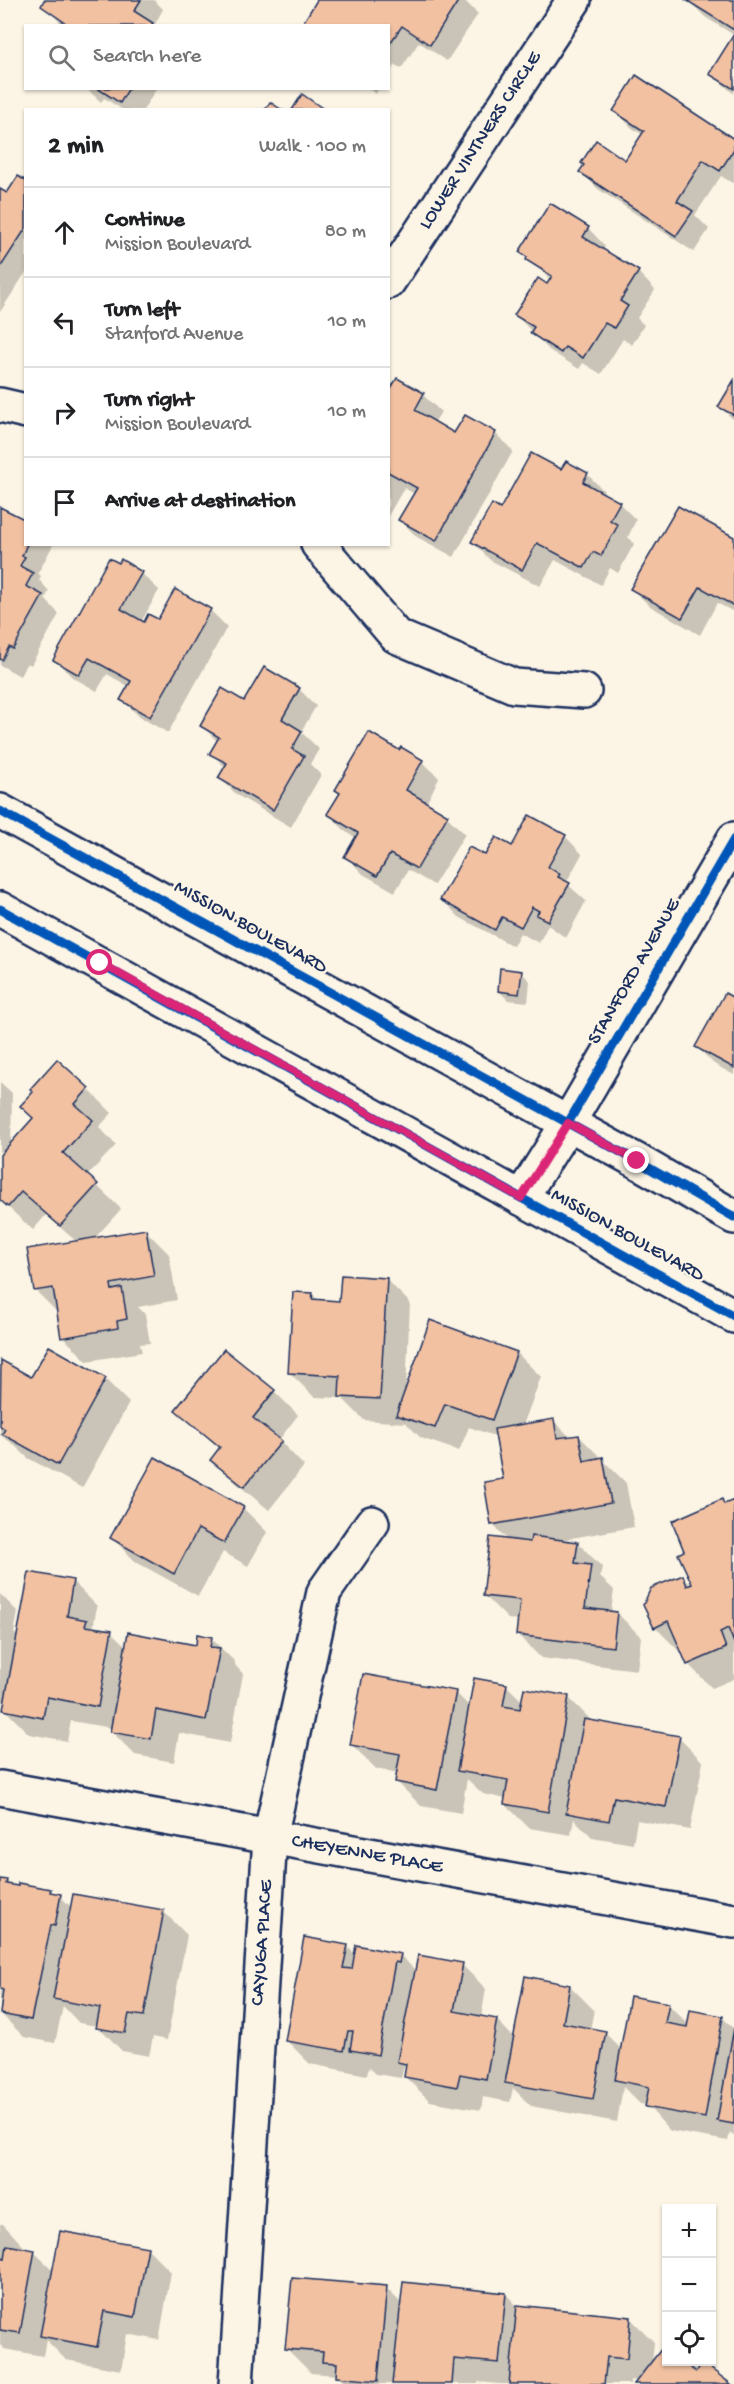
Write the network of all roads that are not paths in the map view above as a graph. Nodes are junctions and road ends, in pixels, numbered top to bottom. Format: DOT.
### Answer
graph roads {
  1 [pos="574,0"];
  2 [pos="390,279"];
  3 [pos="0,405"];
  4 [pos="24,411"];
  5 [pos="320,546"];
  6 [pos="584,691"];
  7 [pos="0,811"];
  8 [pos="734,839"];
  9 [pos="0,909"];
  10 [pos="568,1123"];
  11 [pos="521,1198"];
  12 [pos="734,1217"];
  13 [pos="734,1316"];
  14 [pos="372,1523"];
  15 [pos="0,1788"];
  16 [pos="270,1837"];
  17 [pos="734,1922"];
  18 [pos="236,2384"];
  1 -- 2 [label="street, LOWER VINTNERS CIRCLE"];
  3 -- 4 [label="street"];
  5 -- 6 [label="street"];
  7 -- 10 [label="street, MISSION BOULEVARD"];
  8 -- 10 [label="street, STANFORD AVENUE"];
  9 -- 11 [label="street, MISSION BOULEVARD"];
  10 -- 11 [label="street, STANFORD AVENUE"];
  10 -- 12 [label="street, MISSION BOULEVARD"];
  11 -- 13 [label="street, MISSION BOULEVARD"];
  14 -- 16 [label="street, CAYUGA PLACE"];
  15 -- 16 [label="street, CHEYENNE PLACE"];
  16 -- 17 [label="street, CHEYENNE PLACE"];
  16 -- 18 [label="street, CAYUGA PLACE"];
}
